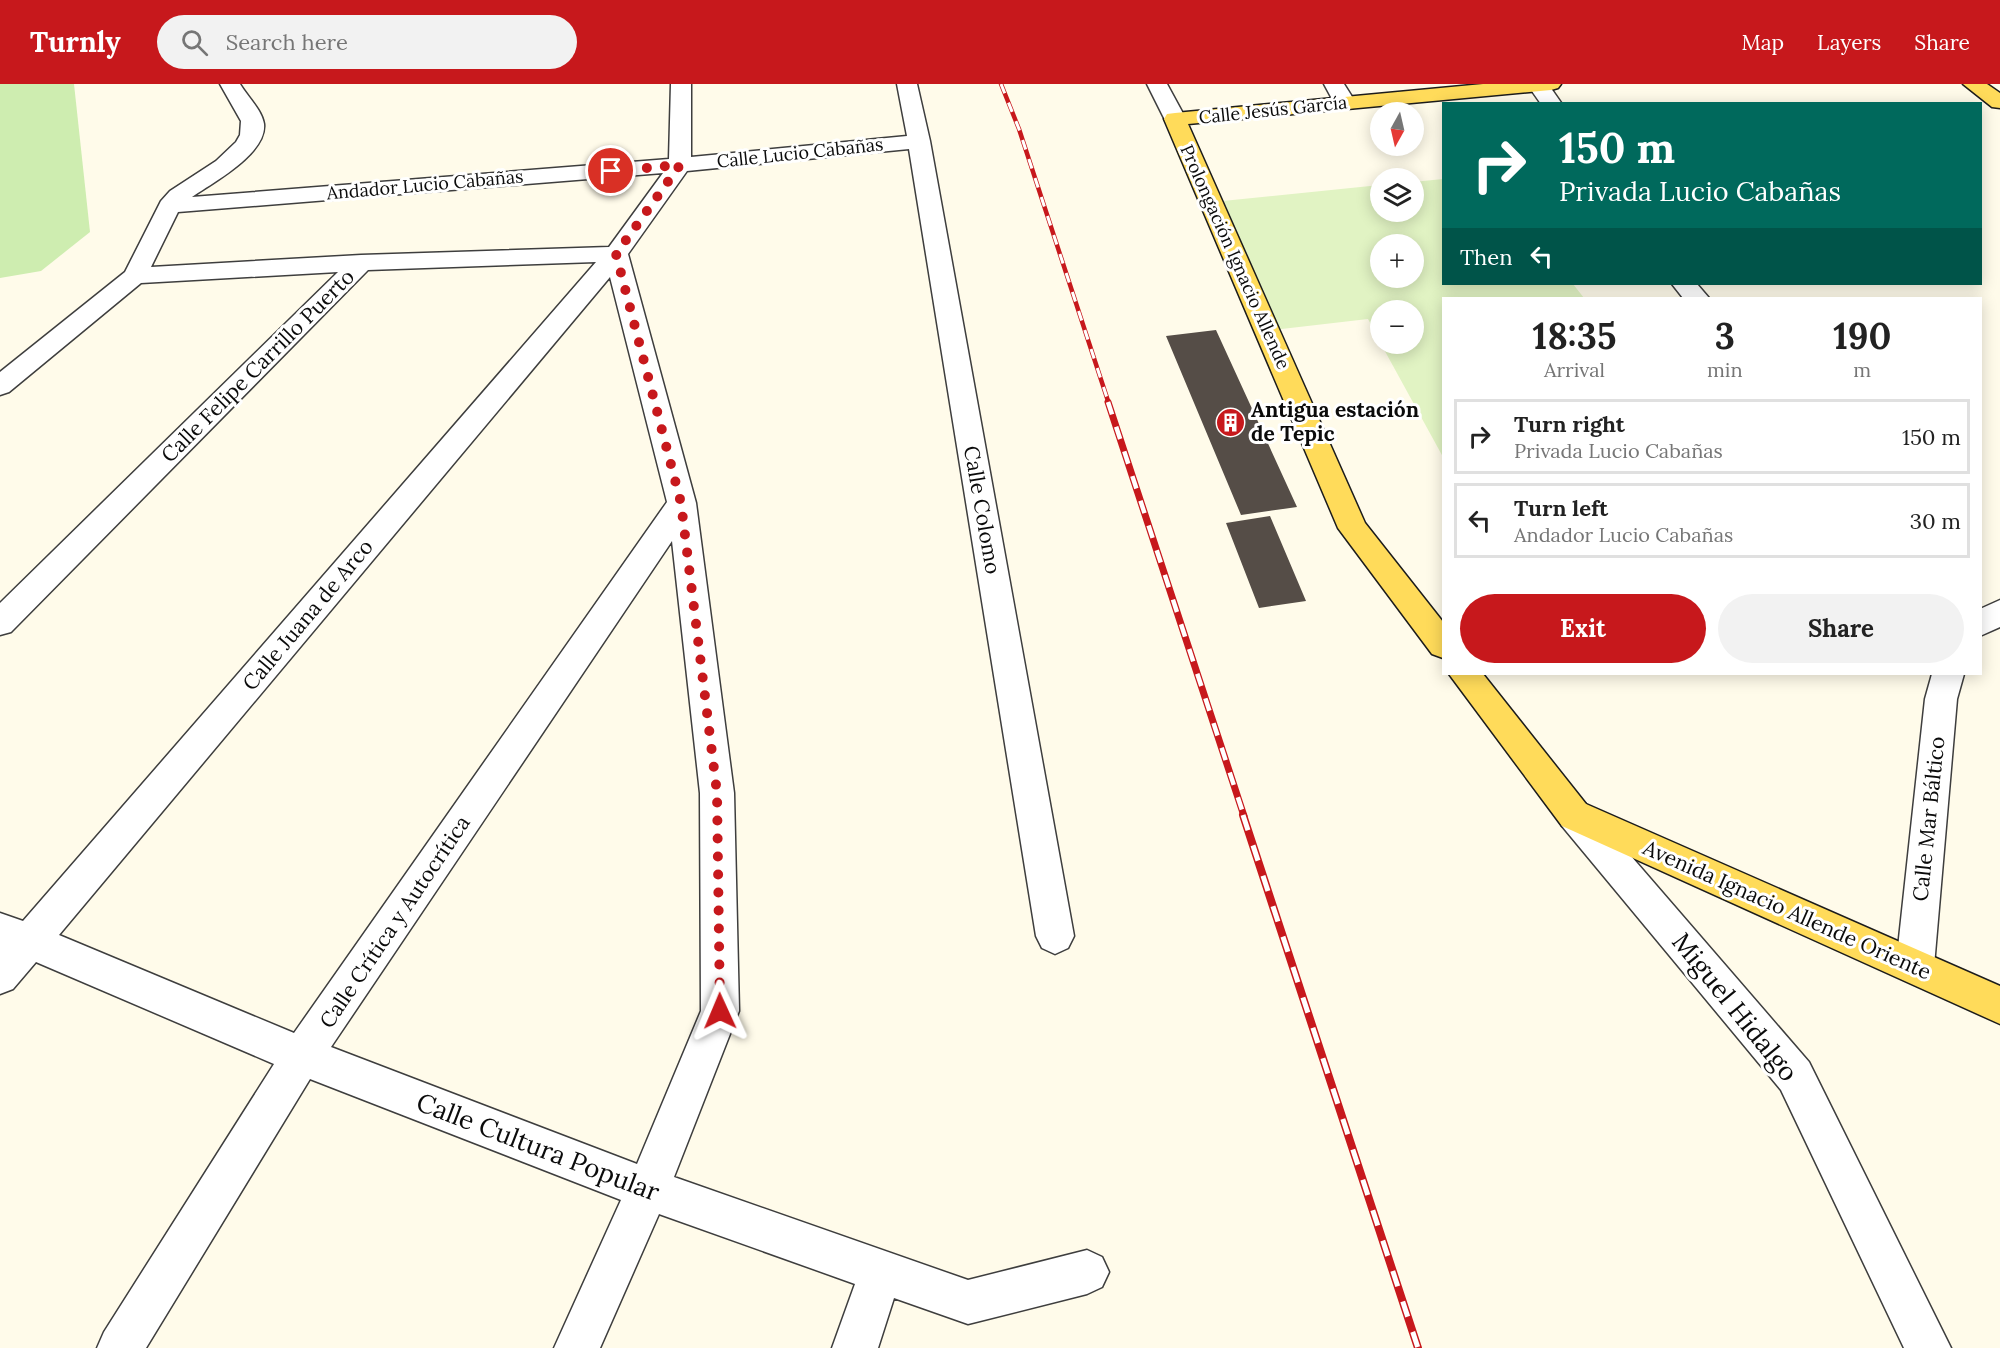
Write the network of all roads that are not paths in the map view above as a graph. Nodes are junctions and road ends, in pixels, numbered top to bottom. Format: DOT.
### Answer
graph roads {
  1 [pos="230,84"];
  2 [pos="681,84"];
  3 [pos="907,84"];
  4 [pos="1157,84"];
  5 [pos="1334,84"];
  6 [pos="1542,84"];
  7 [pos="1973,84"];
  8 [pos="1551,102"];
  9 [pos="2000,102"];
  10 [pos="1345,103"];
  11 [pos="1175,119"];
  12 [pos="919,141"];
  13 [pos="680,165"];
  14 [pos="170,206"];
  15 [pos="616,254"];
  16 [pos="361,263"];
  17 [pos="135,276"];
  18 [pos="1685,285"];
  19 [pos="1695,297"];
  20 [pos="0,386"];
  21 [pos="681,503"];
  22 [pos="2000,612"];
  23 [pos="0,623"];
  24 [pos="1982,623"];
  25 [pos="1442,644"];
  26 [pos="1466,675"];
  27 [pos="1948,675"];
  28 [pos="1574,815"];
  29 [pos="15,936"];
  30 [pos="1055,936"];
  31 [pos="1915,966"];
  32 [pos="0,976"];
  33 [pos="2000,1005"];
  34 [pos="302,1056"];
  35 [pos="648,1189"];
  36 [pos="881,1272"];
  37 [pos="1087,1272"];
  38 [pos="120,1348"];
  39 [pos="577,1348"];
  40 [pos="855,1348"];
  41 [pos="1928,1348"];
  1 -- 14 [label="street"];
  2 -- 13 [label="street"];
  3 -- 12 [label="street, Calle Colomo"];
  4 -- 11 [label="street, Prolongación Ignacio Allende"];
  5 -- 10 [label="street"];
  6 -- 8 [label="street"];
  6 -- 10 [label="main road, Calle Jesús García"];
  7 -- 9 [label="main road"];
  10 -- 11 [label="main road, Calle Jesús García"];
  11 -- 25 [label="main road, Prolongación Ignacio Allende"];
  12 -- 13 [label="street, Calle Lucio Cabañas"];
  12 -- 30 [label="street, Calle Colomo"];
  13 -- 14 [label="street, Andador Lucio Cabañas"];
  13 -- 15 [label="street, Calle Juana de Arco"];
  14 -- 17 [label="street"];
  15 -- 16 [label="street, Calle Felipe Carrillo Puerto"];
  15 -- 21 [label="street"];
  15 -- 29 [label="street, Calle Juana de Arco"];
  16 -- 17 [label="street"];
  16 -- 23 [label="street, Calle Felipe Carrillo Puerto"];
  17 -- 20 [label="street"];
  18 -- 19 [label="street"];
  21 -- 34 [label="street, Calle Crítica y Autocrítica"];
  21 -- 35 [label="street"];
  22 -- 24 [label="street"];
  26 -- 28 [label="main road"];
  27 -- 31 [label="street, Calle Mar Báltico"];
  28 -- 31 [label="main road, Avenida Ignacio Allende Oriente"];
  28 -- 41 [label="street, Miguel Hidalgo"];
  29 -- 32 [label="street, Calle Juana de Arco"];
  29 -- 34 [label="street, Calle Cultura Popular"];
  31 -- 33 [label="main road, Avenida Ignacio Allende Oriente"];
  34 -- 35 [label="street, Calle Cultura Popular"];
  34 -- 38 [label="street, Calle Crítica y Autocrítica"];
  35 -- 36 [label="street, Calle Cultura Popular"];
  35 -- 39 [label="street"];
  36 -- 37 [label="street, Calle Cultura Popular"];
  36 -- 40 [label="street"];
}
